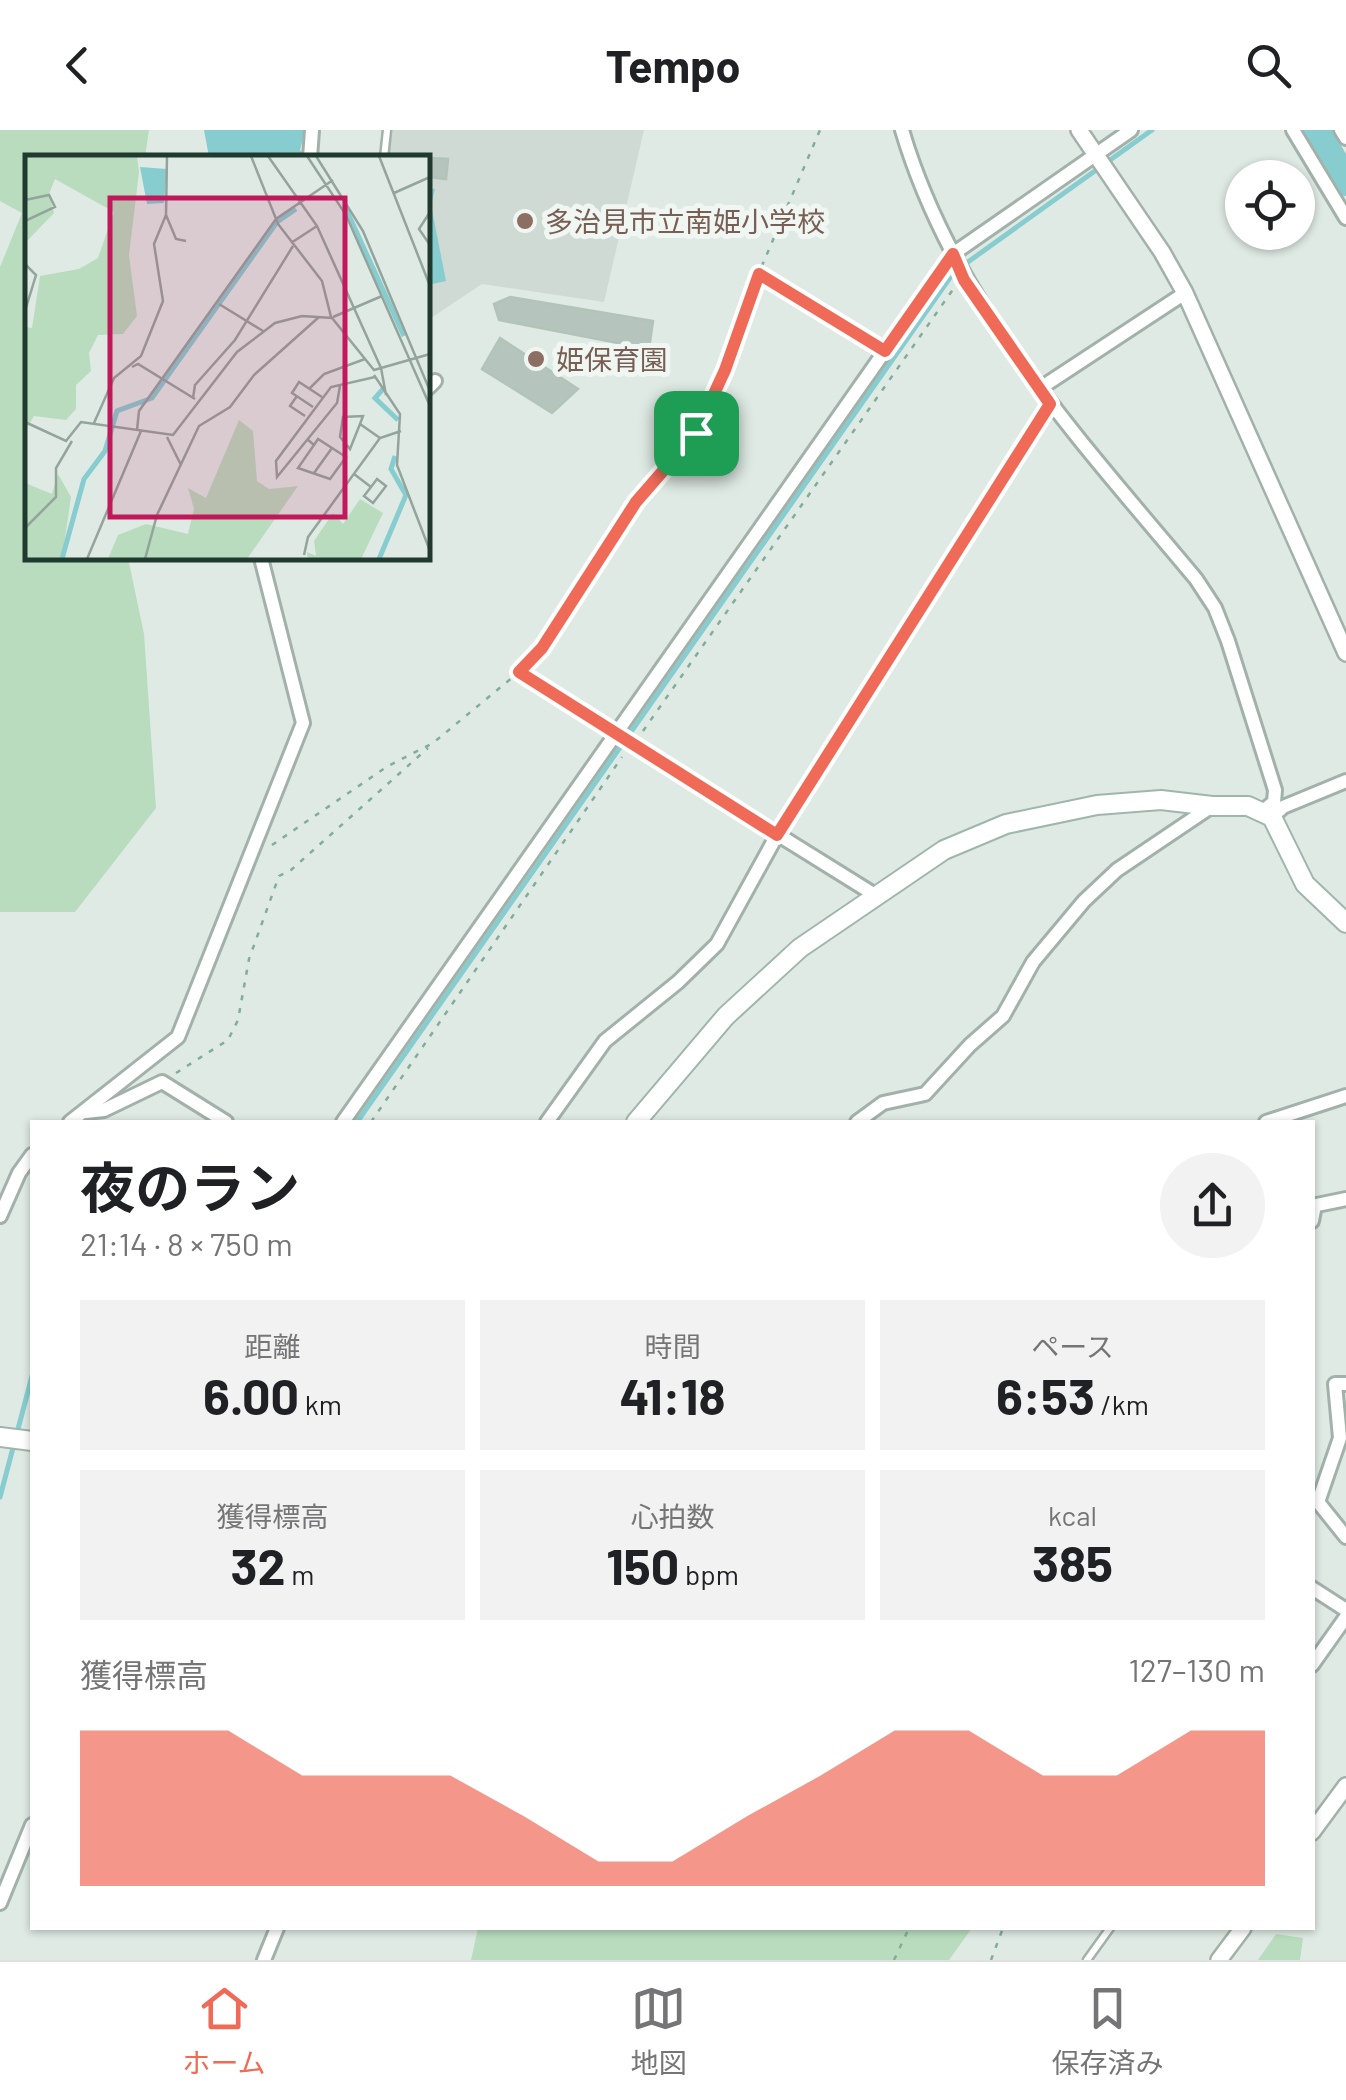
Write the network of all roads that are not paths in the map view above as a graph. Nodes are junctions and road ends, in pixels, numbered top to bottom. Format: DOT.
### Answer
graph roads {
  1 [pos="312,130"];
  2 [pos="387,130"];
  3 [pos="902,130"];
  4 [pos="1079,130"];
  5 [pos="1131,130"];
  6 [pos="1293,130"];
  7 [pos="1341,130"];
  8 [pos="1346,138"];
  9 [pos="1096,154"];
  10 [pos="310,155"];
  11 [pos="384,155"];
  12 [pos="1346,218"];
  13 [pos="953,254"];
  14 [pos="1186,293"];
  15 [pos="1039,389"];
  16 [pos="1050,404"];
  17 [pos="262,560"];
  18 [pos="1346,653"];
  19 [pos="616,734"];
  20 [pos="1346,781"];
  21 [pos="1212,806"];
  22 [pos="1267,814"];
  23 [pos="777,835"];
  24 [pos="874,895"];
  25 [pos="1346,923"];
  26 [pos="1346,1096"];
  27 [pos="84,1112"];
  28 [pos="73,1120"];
  29 [pos="223,1120"];
  30 [pos="344,1120"];
  31 [pos="547,1120"];
  32 [pos="638,1120"];
  33 [pos="860,1120"];
  34 [pos="1272,1120"];
  35 [pos="30,1158"];
  36 [pos="1346,1199"];
  37 [pos="1315,1206"];
  38 [pos="0,1216"];
  39 [pos="1346,1384"];
  40 [pos="3,1437"];
  41 [pos="30,1441"];
  42 [pos="1346,1536"];
  43 [pos="1315,1590"];
  44 [pos="1346,1613"];
  45 [pos="1315,1660"];
  46 [pos="1346,1786"];
  47 [pos="1315,1828"];
  48 [pos="30,1830"];
  49 [pos="0,1903"];
  50 [pos="276,1930"];
  51 [pos="1109,1930"];
  52 [pos="1242,1930"];
  53 [pos="264,1960"];
  54 [pos="1087,1960"];
  55 [pos="1219,1960"];
  1 -- 10 [label="street"];
  2 -- 11 [label="lane"];
  3 -- 13 [label="street"];
  4 -- 9 [label="street"];
  5 -- 9 [label="street"];
  6 -- 12 [label="street"];
  7 -- 8 [label="street"];
  9 -- 13 [label="street"];
  9 -- 14 [label="street"];
  13 -- 15 [label="street"];
  13 -- 19 [label="street"];
  14 -- 15 [label="street"];
  14 -- 18 [label="street"];
  15 -- 16 [label="street"];
  16 -- 22 [label="street"];
  16 -- 23 [label="street"];
  17 -- 27 [label="street"];
  19 -- 23 [label="street"];
  19 -- 30 [label="street"];
  20 -- 22 [label="street"];
  21 -- 22 [label="main road"];
  21 -- 24 [label="main road"];
  21 -- 33 [label="street"];
  22 -- 25 [label="main road"];
  23 -- 24 [label="street"];
  23 -- 31 [label="street"];
  24 -- 32 [label="main road"];
  26 -- 34 [label="street"];
  27 -- 28 [label="street"];
  27 -- 29 [label="street"];
  35 -- 38 [label="street"];
  36 -- 37 [label="street"];
  39 -- 42 [label="street"];
  40 -- 41 [label="main road"];
  43 -- 44 [label="street"];
  44 -- 45 [label="street"];
  46 -- 47 [label="street"];
  48 -- 49 [label="street"];
  50 -- 53 [label="street"];
  51 -- 54 [label="lane"];
  52 -- 55 [label="street"];
}
